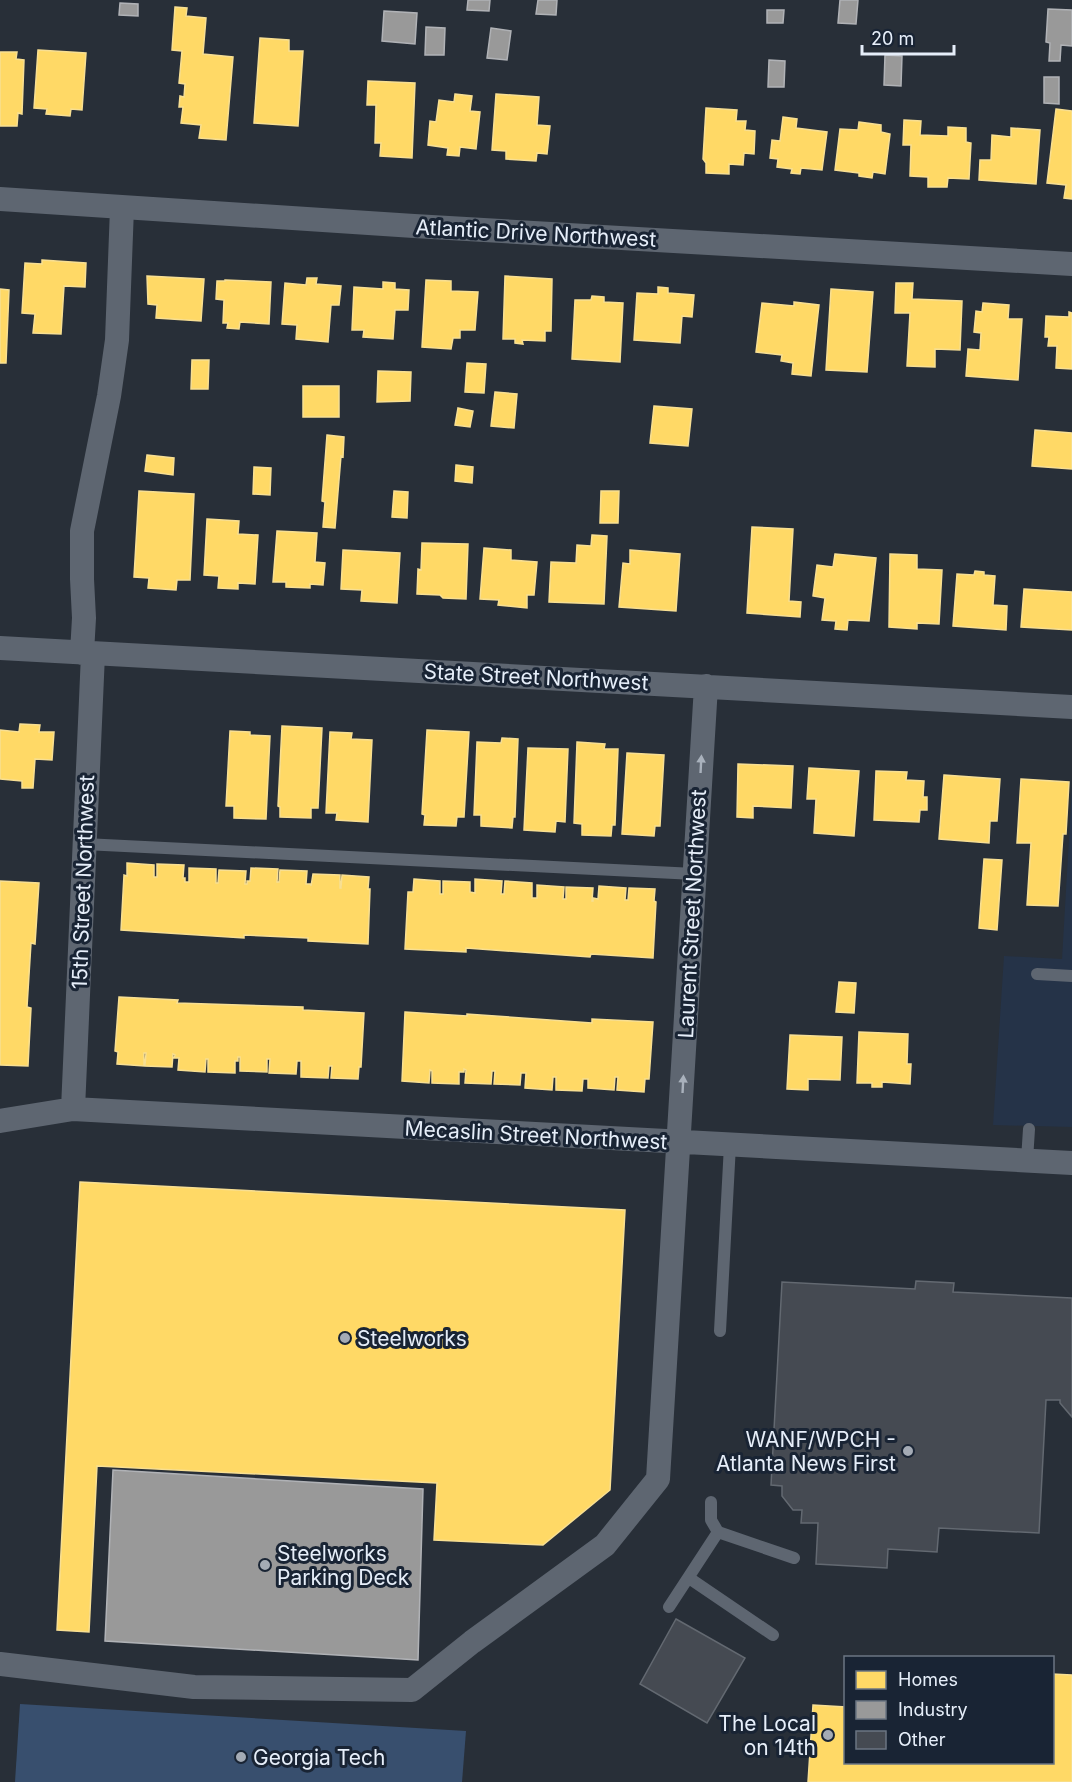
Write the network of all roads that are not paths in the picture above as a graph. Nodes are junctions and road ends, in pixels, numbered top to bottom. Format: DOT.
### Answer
graph roads {
  1 [pos="0,199"];
  2 [pos="122,208"];
  3 [pos="1072,264"];
  4 [pos="0,648"];
  5 [pos="87,653"];
  6 [pos="705,686"];
  7 [pos="1072,707"];
  8 [pos="84,844"];
  9 [pos="695,874"];
  10 [pos="1037,974"];
  11 [pos="1072,976"];
  12 [pos="73,1109"];
  13 [pos="0,1121"];
  14 [pos="1029,1129"];
  15 [pos="679,1142"];
  16 [pos="730,1145"];
  17 [pos="1027,1160"];
  18 [pos="1072,1162"];
  19 [pos="720,1331"];
  20 [pos="711,1502"];
  21 [pos="718,1532"];
  22 [pos="794,1558"];
  23 [pos="689,1578"];
  24 [pos="669,1607"];
  25 [pos="773,1635"];
  26 [pos="0,1664"];
  1 -- 2 [label="street, Atlantic Drive Northwest"];
  2 -- 3 [label="street, Atlantic Drive Northwest"];
  2 -- 5 [label="street, 15th Street Northwest"];
  4 -- 5 [label="street, State Street Northwest"];
  5 -- 6 [label="street, State Street Northwest"];
  5 -- 8 [label="street, 15th Street Northwest"];
  6 -- 7 [label="street, State Street Northwest"];
  9 -- 6 [label="street, Laurent Street Northwest, one-way"];
  8 -- 9 [label="lane"];
  8 -- 12 [label="street, 15th Street Northwest"];
  15 -- 9 [label="street, Laurent Street Northwest, one-way"];
  10 -- 11 [label="lane"];
  12 -- 13 [label="street, Mecaslin Street Northwest"];
  12 -- 15 [label="street, Mecaslin Street Northwest"];
  14 -- 17 [label="lane"];
  15 -- 16 [label="street, Mecaslin Street Northwest"];
  15 -- 26 [label="street, Laurent Street Northwest"];
  16 -- 17 [label="street, Mecaslin Street Northwest"];
  16 -- 19 [label="lane"];
  17 -- 18 [label="street, Mecaslin Street Northwest"];
  20 -- 21 [label="lane"];
  21 -- 22 [label="lane"];
  21 -- 23 [label="lane"];
  23 -- 24 [label="lane"];
  23 -- 25 [label="lane"];
}
